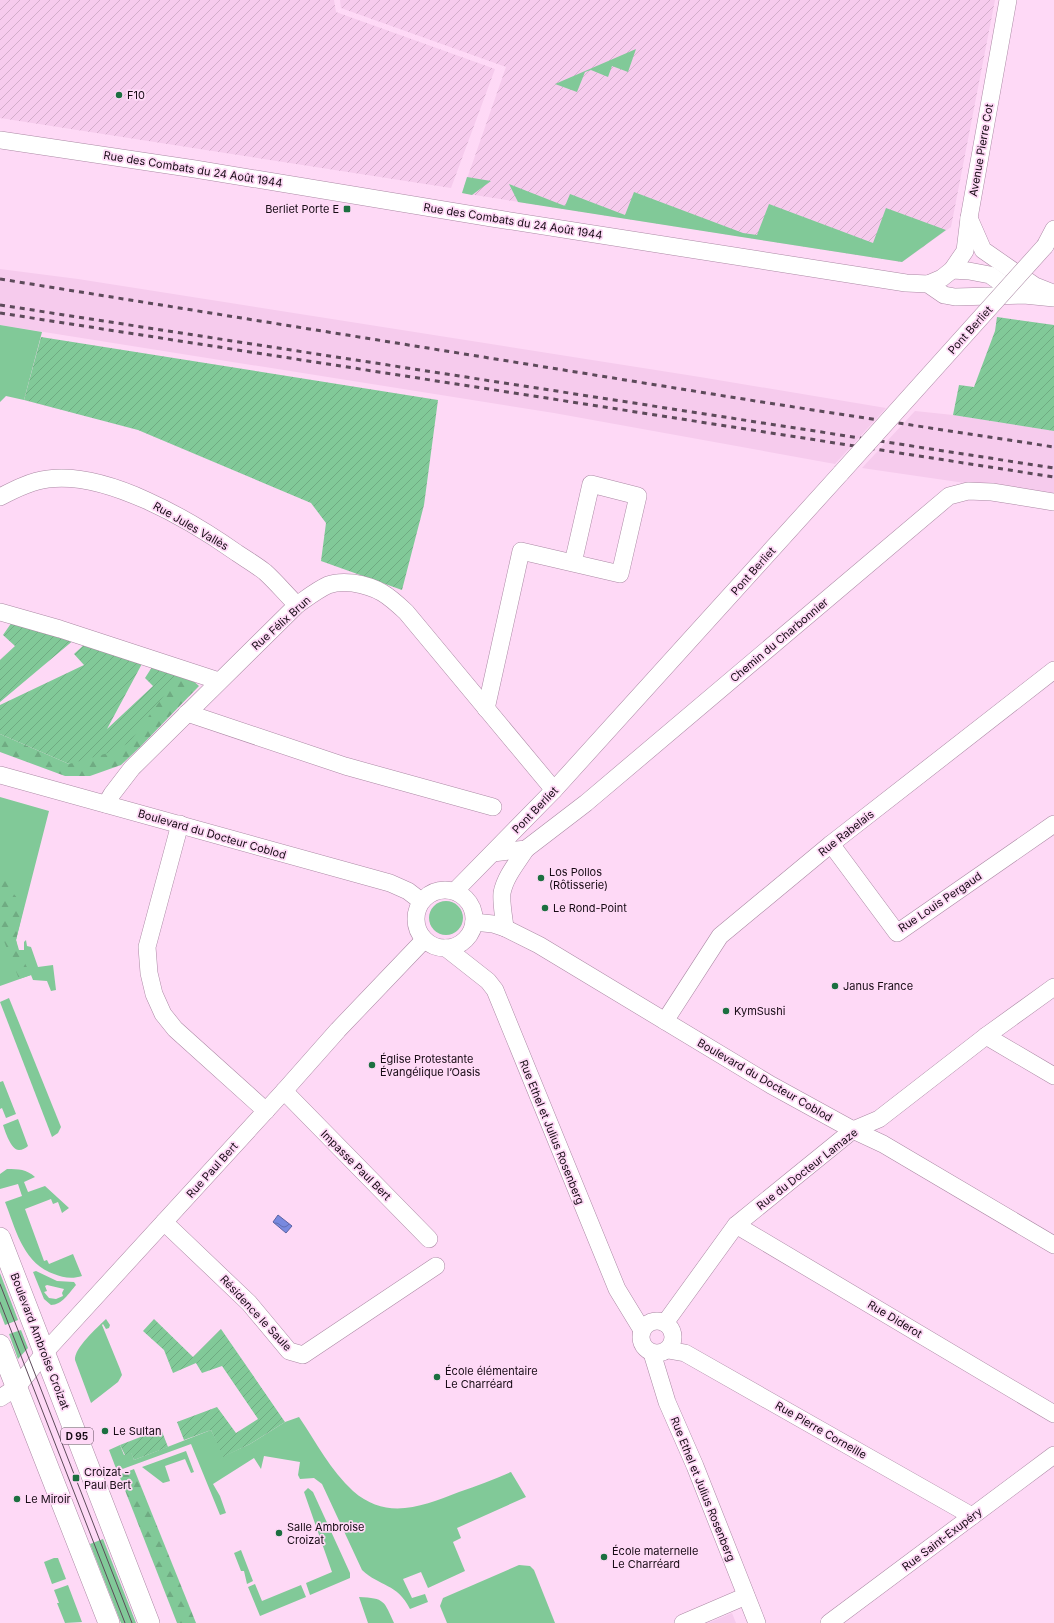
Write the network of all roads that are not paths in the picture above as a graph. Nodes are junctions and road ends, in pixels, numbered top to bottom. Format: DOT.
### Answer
graph roads {
  1 [pos="1008,0"];
  2 [pos="0,140"];
  3 [pos="969,218"];
  4 [pos="1054,229"];
  5 [pos="1050,246"];
  6 [pos="952,270"];
  7 [pos="928,284"];
  8 [pos="1054,293"];
  9 [pos="1024,295"];
  10 [pos="1054,298"];
  11 [pos="0,498"];
  12 [pos="1054,502"];
  13 [pos="573,563"];
  14 [pos="297,605"];
  15 [pos="0,612"];
  16 [pos="1054,670"];
  17 [pos="219,680"];
  18 [pos="486,709"];
  19 [pos="187,713"];
  20 [pos="0,775"];
  21 [pos="554,790"];
  22 [pos="106,804"];
  23 [pos="493,807"];
  24 [pos="180,824"];
  25 [pos="1054,824"];
  26 [pos="831,844"];
  27 [pos="526,849"];
  28 [pos="493,853"];
  29 [pos="455,891"];
  30 [pos="421,901"];
  31 [pos="474,922"];
  32 [pos="505,928"];
  33 [pos="424,940"];
  34 [pos="446,948"];
  35 [pos="1054,988"];
  36 [pos="665,1021"];
  37 [pos="986,1036"];
  38 [pos="1054,1076"];
  39 [pos="284,1091"];
  40 [pos="266,1111"];
  41 [pos="853,1130"];
  42 [pos="164,1222"];
  43 [pos="736,1225"];
  44 [pos="0,1238"];
  45 [pos="429,1239"];
  46 [pos="1054,1245"];
  47 [pos="436,1266"];
  48 [pos="665,1323"];
  49 [pos="642,1330"];
  50 [pos="0,1345"];
  51 [pos="660,1351"];
  52 [pos="45,1352"];
  53 [pos="8,1393"];
  54 [pos="1054,1414"];
  55 [pos="1054,1455"];
  56 [pos="972,1516"];
  57 [pos="746,1596"];
  58 [pos="109,1623"];
  59 [pos="150,1623"];
  60 [pos="683,1623"];
  61 [pos="757,1623"];
  62 [pos="829,1623"];
  1 -- 3 [label="street, Avenue Pierre Cot"];
  2 -- 7 [label="street, Rue des Combats du 24 Août 1944"];
  3 -- 6 [label="street, Avenue Pierre Cot"];
  3 -- 8 [label="street"];
  4 -- 5 [label="street, Pont Berliet"];
  5 -- 21 [label="street, Pont Berliet, bridge"];
  6 -- 7 [label="street, Avenue Pierre Cot"];
  6 -- 9 [label="street"];
  7 -- 9 [label="street"];
  9 -- 10 [label="street"];
  11 -- 14 [label="street, Rue Jules Vallès"];
  12 -- 27 [label="street, Chemin du Charbonnier"];
  13 -- 13 [label="street"];
  13 -- 18 [label="street"];
  14 -- 17 [label="street, Rue Félix Brun"];
  14 -- 18 [label="street, Rue Félix Brun"];
  15 -- 17 [label="street"];
  16 -- 26 [label="street, Rue Rabelais"];
  17 -- 19 [label="street, Rue Félix Brun"];
  18 -- 21 [label="street, Rue Félix Brun"];
  19 -- 22 [label="street, Rue Félix Brun"];
  19 -- 23 [label="street"];
  20 -- 22 [label="street, Boulevard du Docteur Coblod"];
  21 -- 28 [label="street, Pont Berliet"];
  22 -- 24 [label="street, Boulevard du Docteur Coblod"];
  24 -- 30 [label="street, Boulevard du Docteur Coblod"];
  24 -- 40 [label="street"];
  25 -- 26 [label="street, Rue Louis Pergaud"];
  26 -- 36 [label="street, Rue Rabelais"];
  27 -- 28 [label="street"];
  27 -- 32 [label="street, Chemin du Charbonnier"];
  28 -- 29 [label="street, Pont Berliet"];
  29 -- 30 [label="street"];
  29 -- 31 [label="street"];
  30 -- 33 [label="street"];
  31 -- 32 [label="street, Boulevard du Docteur Coblod"];
  31 -- 34 [label="street"];
  32 -- 36 [label="street, Boulevard du Docteur Coblod"];
  33 -- 34 [label="street"];
  33 -- 39 [label="street, Rue Paul Bert"];
  34 -- 49 [label="street, Rue Ethel et Julius Rosenberg"];
  35 -- 37 [label="street, Rue du Docteur Lamaze"];
  36 -- 41 [label="street, Boulevard du Docteur Coblod"];
  37 -- 38 [label="street"];
  37 -- 41 [label="street, Rue du Docteur Lamaze"];
  39 -- 40 [label="street, Rue Paul Bert"];
  39 -- 45 [label="street, Impasse Paul Bert"];
  40 -- 42 [label="street, Rue Paul Bert"];
  41 -- 43 [label="street, Rue du Docteur Lamaze"];
  41 -- 46 [label="street, Boulevard du Docteur Coblod"];
  42 -- 47 [label="street, Résidence le Saule"];
  42 -- 52 [label="street, Rue Paul Bert"];
  43 -- 48 [label="street, Rue du Docteur Lamaze"];
  43 -- 54 [label="street, Rue Diderot"];
  44 -- 52 [label="main road, Boulevard Ambroise Croizat / D 95"];
  48 -- 49 [label="street"];
  48 -- 51 [label="street"];
  49 -- 51 [label="street, Rue Ethel et Julius Rosenberg"];
  50 -- 53 [label="main road"];
  51 -- 56 [label="street, Rue Pierre Corneille"];
  51 -- 57 [label="street, Rue Ethel et Julius Rosenberg"];
  52 -- 53 [label="street, Rue Paul Bert"];
  52 -- 59 [label="main road, Boulevard Ambroise Croizat / D 95"];
  53 -- 58 [label="main road"];
  55 -- 56 [label="street, Rue Saint-Exupéry"];
  56 -- 62 [label="street, Rue Saint-Exupéry"];
  57 -- 60 [label="street"];
  57 -- 61 [label="street, Rue Ethel et Julius Rosenberg"];
}
